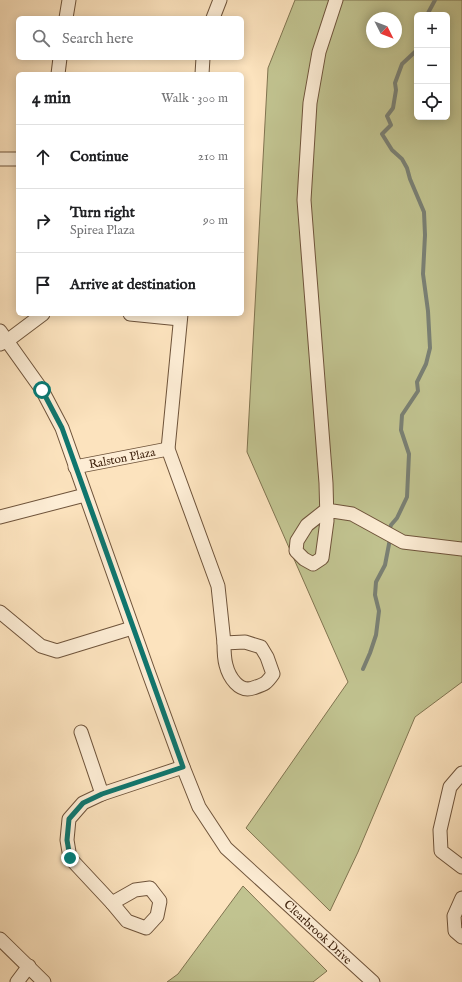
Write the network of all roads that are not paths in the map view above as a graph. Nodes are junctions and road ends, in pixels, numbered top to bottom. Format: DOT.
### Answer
graph roads {
  1 [pos="69,0"];
  2 [pos="220,0"];
  3 [pos="336,0"];
  4 [pos="66,16"];
  5 [pos="214,16"];
  6 [pos="60,60"];
  7 [pos="203,60"];
  8 [pos="58,72"];
  9 [pos="202,72"];
  10 [pos="0,159"];
  11 [pos="16,159"];
  12 [pos="40,316"];
  13 [pos="163,316"];
  14 [pos="180,317"];
  15 [pos="2,339"];
  16 [pos="168,448"];
  17 [pos="76,467"];
  18 [pos="85,494"];
  19 [pos="0,517"];
  20 [pos="462,549"];
  21 [pos="0,612"];
  22 [pos="132,628"];
  23 [pos="224,643"];
  24 [pos="80,732"];
  25 [pos="183,767"];
  26 [pos="462,773"];
  27 [pos="102,794"];
  28 [pos="462,868"];
  29 [pos="462,898"];
  30 [pos="112,903"];
  31 [pos="462,937"];
  32 [pos="0,939"];
  33 [pos="29,966"];
  34 [pos="17,982"];
  35 [pos="44,982"];
  36 [pos="373,982"];
  1 -- 4 [label="street"];
  2 -- 5 [label="street"];
  3 -- 20 [label="street"];
  6 -- 8 [label="street"];
  7 -- 9 [label="street"];
  10 -- 11 [label="street"];
  12 -- 15 [label="street"];
  13 -- 14 [label="street"];
  14 -- 16 [label="street"];
  15 -- 17 [label="street, Clearbrook Drive"];
  16 -- 17 [label="street, Ralston Plaza"];
  16 -- 23 [label="street"];
  17 -- 18 [label="street, Clearbrook Drive"];
  18 -- 19 [label="street"];
  18 -- 22 [label="street, Clearbrook Drive"];
  21 -- 22 [label="street"];
  22 -- 25 [label="street, Clearbrook Drive"];
  24 -- 27 [label="street"];
  25 -- 27 [label="street"];
  25 -- 36 [label="street, Clearbrook Drive"];
  26 -- 28 [label="street"];
  27 -- 30 [label="street"];
  29 -- 31 [label="street"];
  32 -- 33 [label="street"];
  33 -- 34 [label="street"];
  33 -- 35 [label="street"];
}
